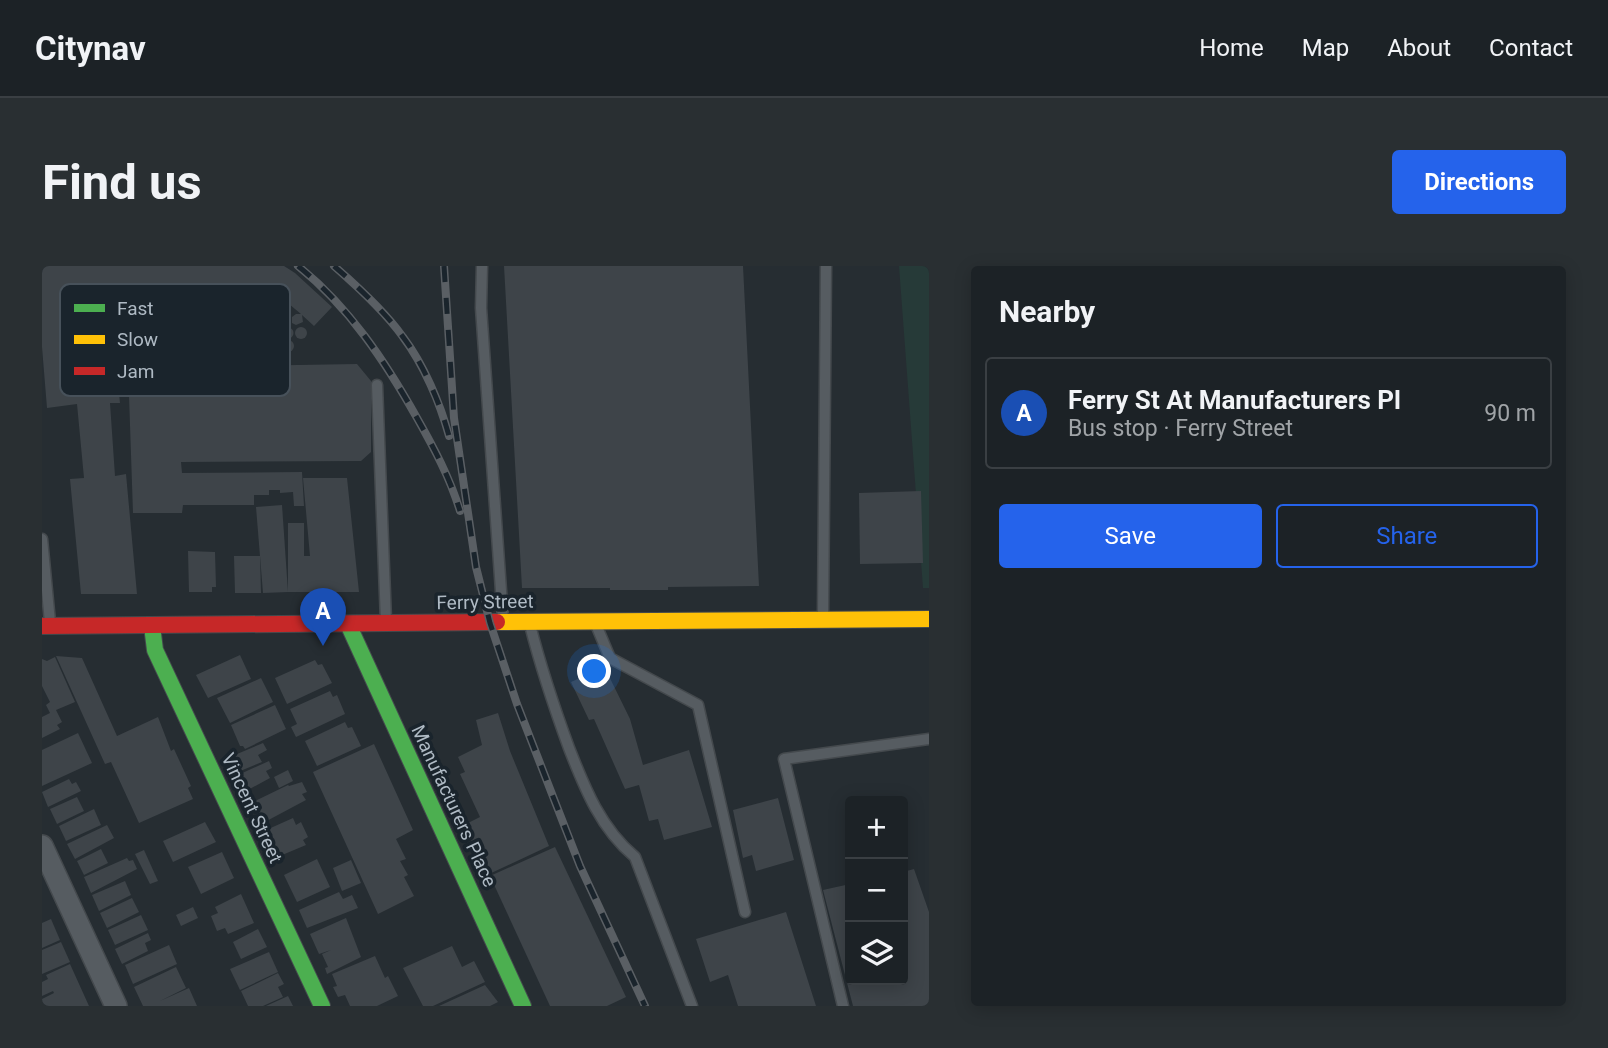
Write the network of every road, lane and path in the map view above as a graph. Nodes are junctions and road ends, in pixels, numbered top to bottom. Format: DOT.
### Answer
graph roads {
  1 [pos="482,266"];
  2 [pos="826,266"];
  3 [pos="377,385"];
  4 [pos="42,539"];
  5 [pos="929,619"];
  6 [pos="823,621"];
  7 [pos="595,622"];
  8 [pos="503,623"];
  9 [pos="530,623"];
  10 [pos="348,624"];
  11 [pos="387,624"];
  12 [pos="46,625"];
  13 [pos="152,626"];
  14 [pos="929,739"];
  15 [pos="42,846"];
  16 [pos="745,912"];
  17 [pos="116,1006"];
  18 [pos="321,1006"];
  19 [pos="523,1006"];
  20 [pos="692,1006"];
  21 [pos="843,1006"];
  1 -- 8 [label="lane"];
  2 -- 6 [label="lane"];
  3 -- 11 [label="lane"];
  4 -- 12 [label="lane"];
  5 -- 6 [label="main road, Ferry Street"];
  6 -- 7 [label="main road, Ferry Street"];
  7 -- 9 [label="main road, Ferry Street"];
  7 -- 16 [label="lane"];
  8 -- 9 [label="main road, Ferry Street"];
  8 -- 11 [label="main road, Ferry Street"];
  9 -- 20 [label="lane"];
  10 -- 11 [label="main road, Ferry Street"];
  10 -- 13 [label="main road, Ferry Street"];
  10 -- 19 [label="main road, Manufacturers Place"];
  12 -- 13 [label="main road, Ferry Street"];
  13 -- 18 [label="main road, Vincent Street"];
  14 -- 21 [label="lane"];
  15 -- 17 [label="street"];
}
